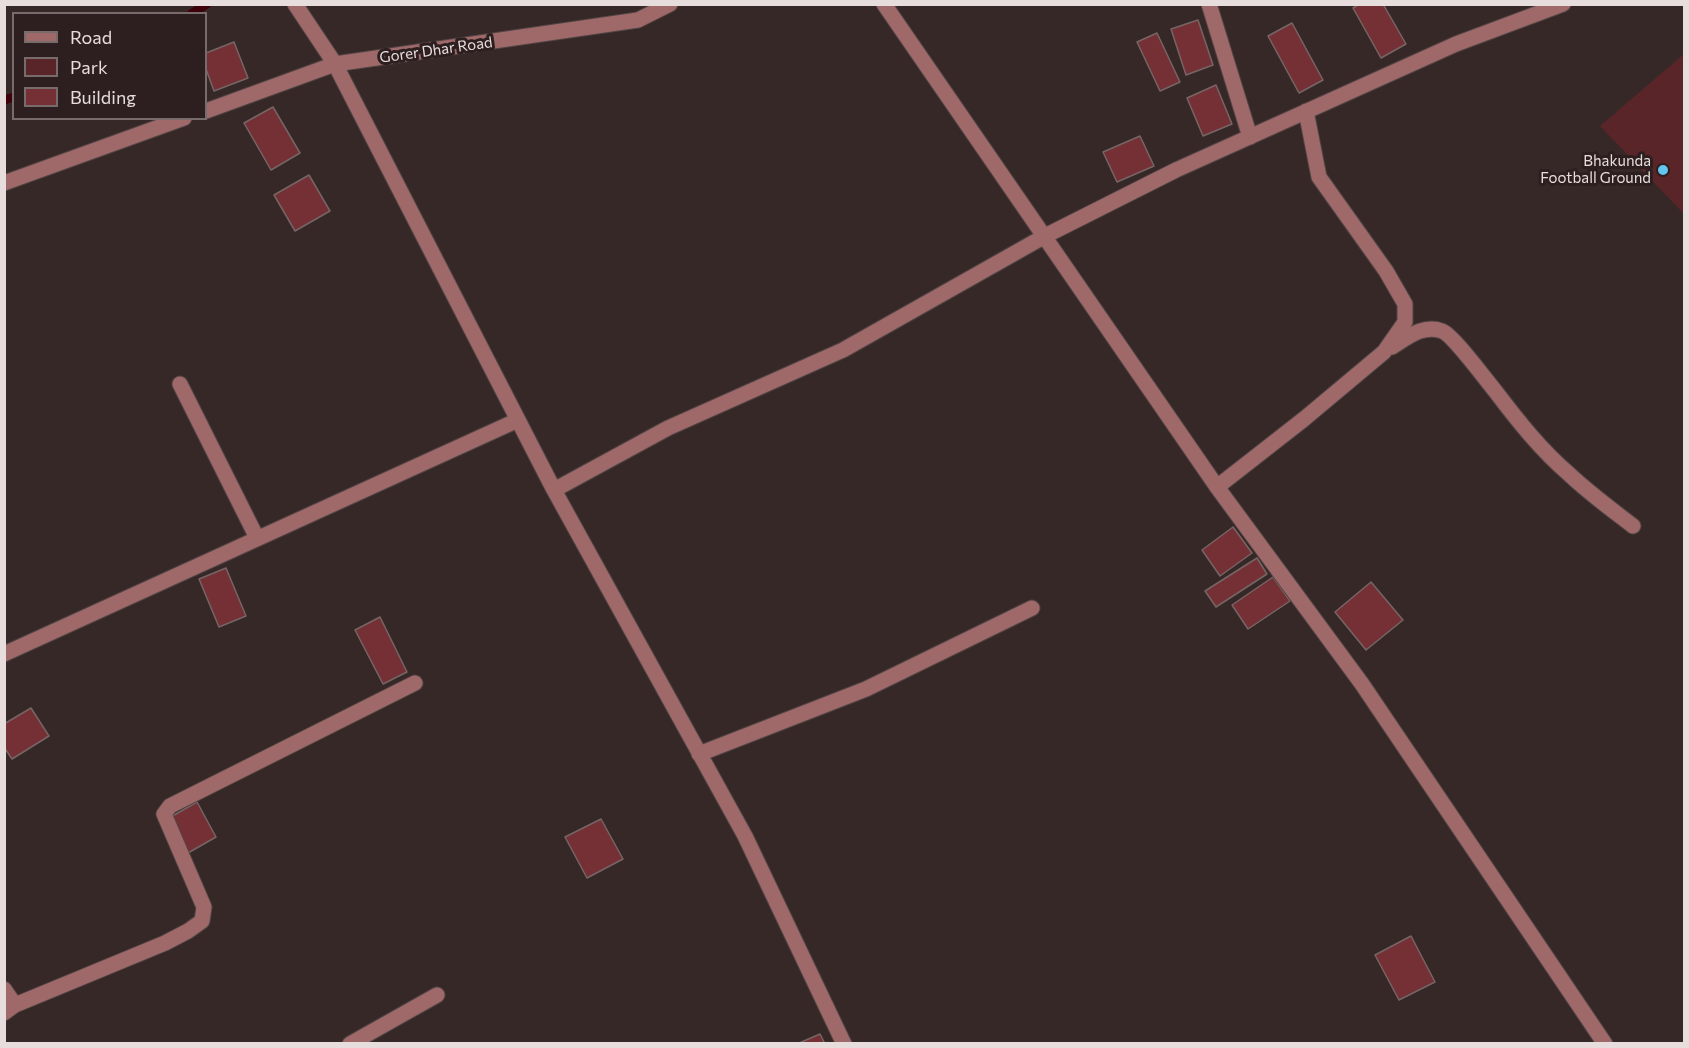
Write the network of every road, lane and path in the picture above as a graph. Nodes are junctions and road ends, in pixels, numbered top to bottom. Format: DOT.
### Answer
graph roads {
  1 [pos="295,4"];
  2 [pos="670,4"];
  3 [pos="884,4"];
  4 [pos="1209,4"];
  5 [pos="1563,4"];
  6 [pos="335,64"];
  7 [pos="207,111"];
  8 [pos="1306,111"];
  9 [pos="178,120"];
  10 [pos="1250,136"];
  11 [pos="4,183"];
  12 [pos="1045,236"];
  13 [pos="1384,352"];
  14 [pos="180,384"];
  15 [pos="518,420"];
  16 [pos="1217,487"];
  17 [pos="554,490"];
  18 [pos="1633,526"];
  19 [pos="257,538"];
  20 [pos="1032,608"];
  21 [pos="4,654"];
  22 [pos="415,683"];
  23 [pos="699,754"];
  24 [pos="4,989"];
  25 [pos="437,995"];
  26 [pos="10,1009"];
  27 [pos="350,1044"];
  28 [pos="844,1044"];
  29 [pos="1605,1044"];
  1 -- 6 [label="street"];
  2 -- 6 [label="street, Gorer Dhar Road"];
  3 -- 12 [label="street"];
  4 -- 10 [label="street"];
  5 -- 8 [label="street"];
  6 -- 7 [label="street, Gorer Dhar Road"];
  6 -- 15 [label="street"];
  8 -- 10 [label="street"];
  8 -- 13 [label="street"];
  9 -- 11 [label="street"];
  10 -- 12 [label="street"];
  12 -- 16 [label="street"];
  12 -- 17 [label="street"];
  13 -- 16 [label="street"];
  13 -- 18 [label="street"];
  14 -- 19 [label="street"];
  15 -- 17 [label="street"];
  15 -- 19 [label="street"];
  16 -- 29 [label="street"];
  17 -- 23 [label="street"];
  19 -- 21 [label="street"];
  20 -- 23 [label="street"];
  22 -- 26 [label="street"];
  23 -- 28 [label="street"];
  24 -- 26 [label="street"];
  25 -- 27 [label="street"];
}
